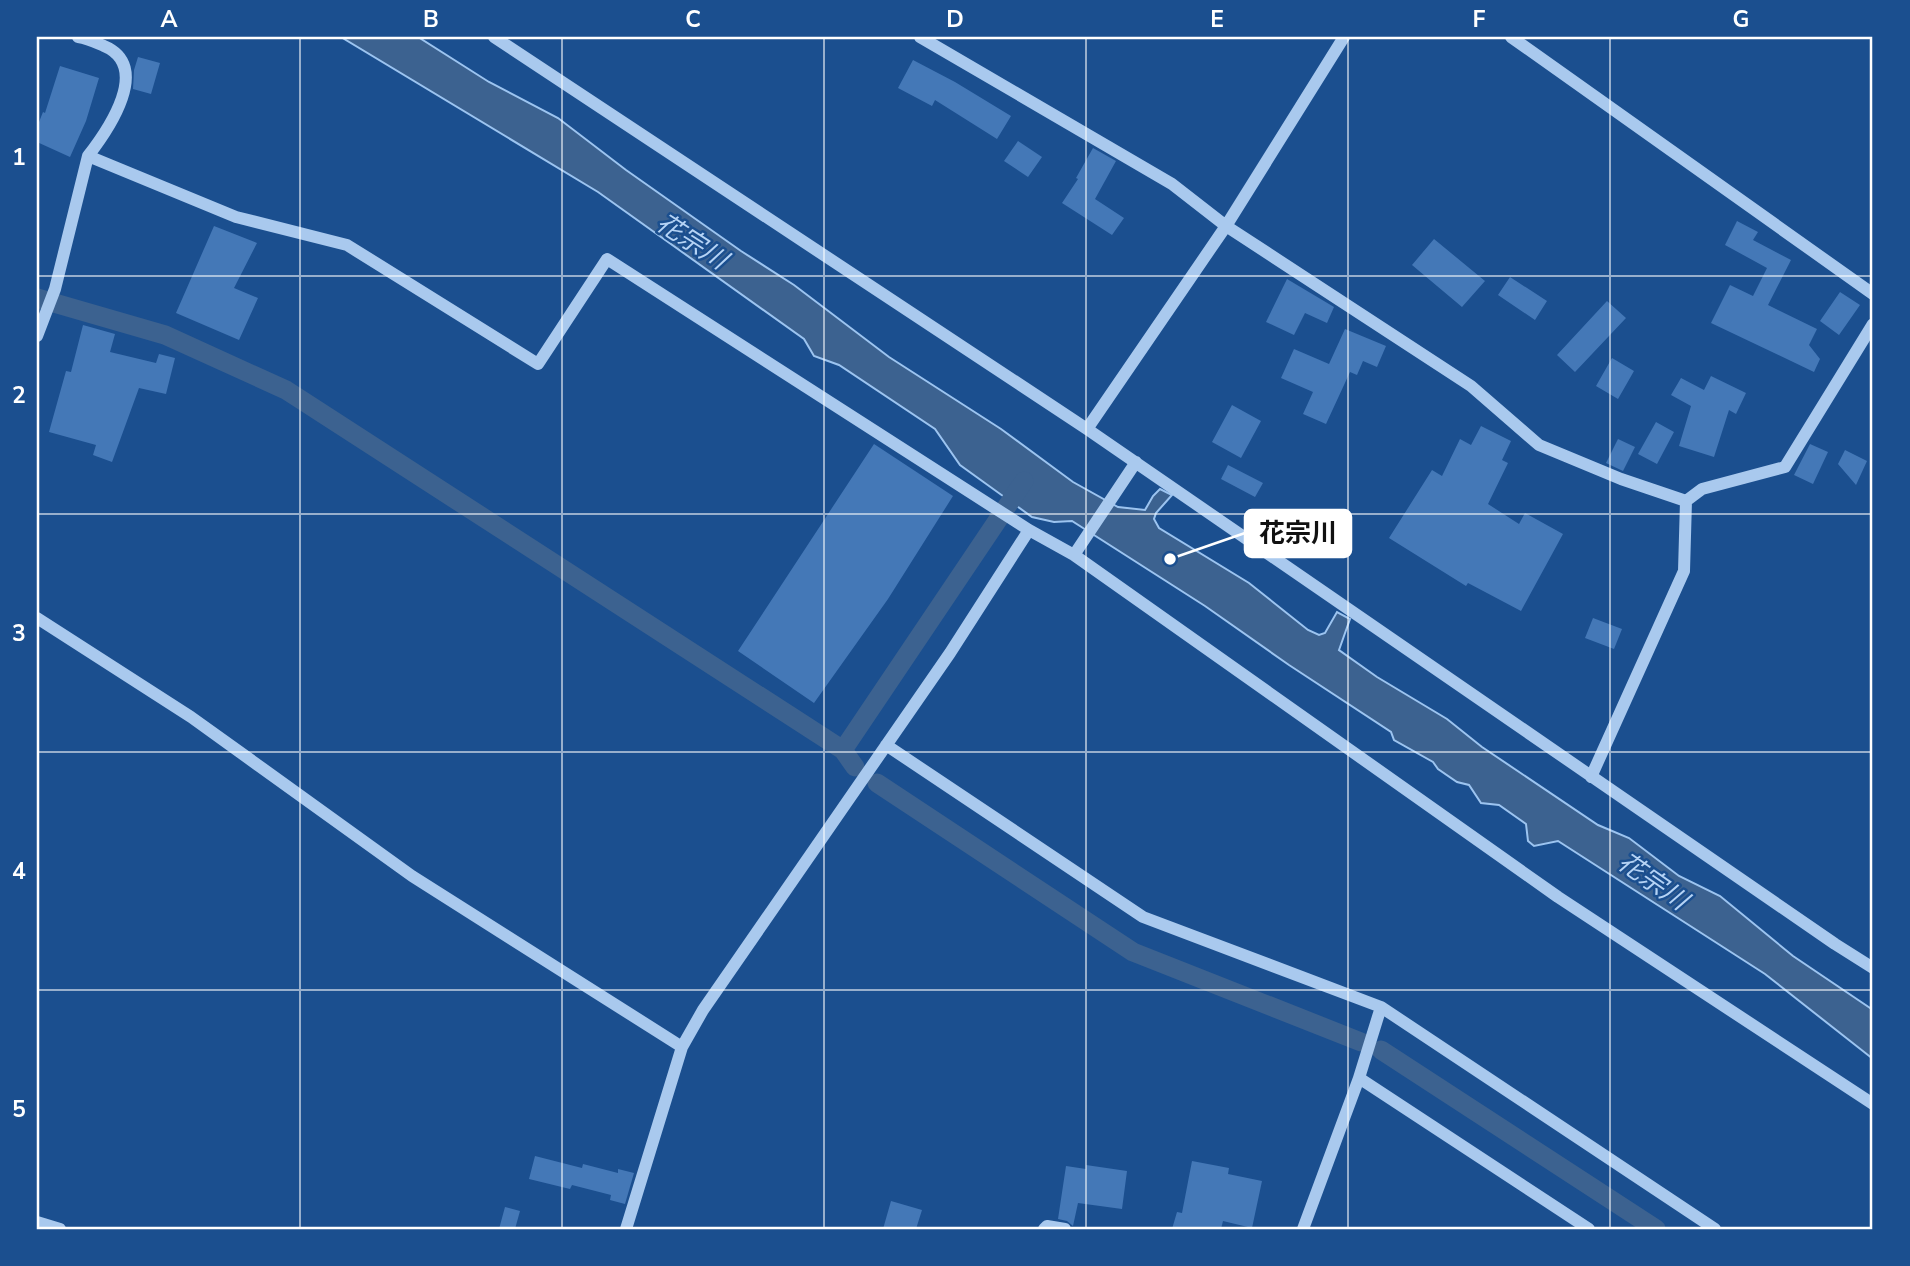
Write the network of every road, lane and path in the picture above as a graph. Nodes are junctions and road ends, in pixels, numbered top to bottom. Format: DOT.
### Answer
graph roads {
  1 [pos="78,37"];
  2 [pos="494,37"];
  3 [pos="920,37"];
  4 [pos="1344,37"];
  5 [pos="1510,37"];
  6 [pos="88,156"];
  7 [pos="1227,222"];
  8 [pos="1873,294"];
  9 [pos="1873,324"];
  10 [pos="37,336"];
  11 [pos="1087,429"];
  12 [pos="1136,462"];
  13 [pos="1686,500"];
  14 [pos="1028,530"];
  15 [pos="1074,555"];
  16 [pos="37,618"];
  17 [pos="887,745"];
  18 [pos="1591,777"];
  19 [pos="1873,968"];
  20 [pos="1381,1007"];
  21 [pos="682,1048"];
  22 [pos="1359,1078"];
  23 [pos="1873,1104"];
  24 [pos="37,1222"];
  25 [pos="60,1229"];
  26 [pos="626,1229"];
  27 [pos="1044,1229"];
  28 [pos="1065,1229"];
  29 [pos="1303,1229"];
  30 [pos="1589,1229"];
  31 [pos="1715,1229"];
  1 -- 6 [label="street"];
  2 -- 11 [label="street"];
  3 -- 7 [label="street"];
  4 -- 7 [label="street"];
  5 -- 8 [label="street"];
  6 -- 10 [label="street"];
  6 -- 14 [label="street"];
  7 -- 11 [label="street"];
  7 -- 13 [label="street"];
  9 -- 13 [label="street"];
  11 -- 12 [label="street"];
  12 -- 15 [label="street"];
  12 -- 18 [label="street"];
  13 -- 18 [label="street"];
  14 -- 15 [label="street"];
  14 -- 17 [label="street"];
  15 -- 23 [label="street"];
  16 -- 21 [label="street"];
  17 -- 20 [label="street"];
  17 -- 21 [label="street"];
  18 -- 19 [label="street"];
  20 -- 22 [label="street"];
  20 -- 31 [label="street"];
  21 -- 26 [label="street"];
  22 -- 29 [label="street"];
  22 -- 30 [label="street"];
  24 -- 25 [label="street"];
  27 -- 28 [label="street"];
}
